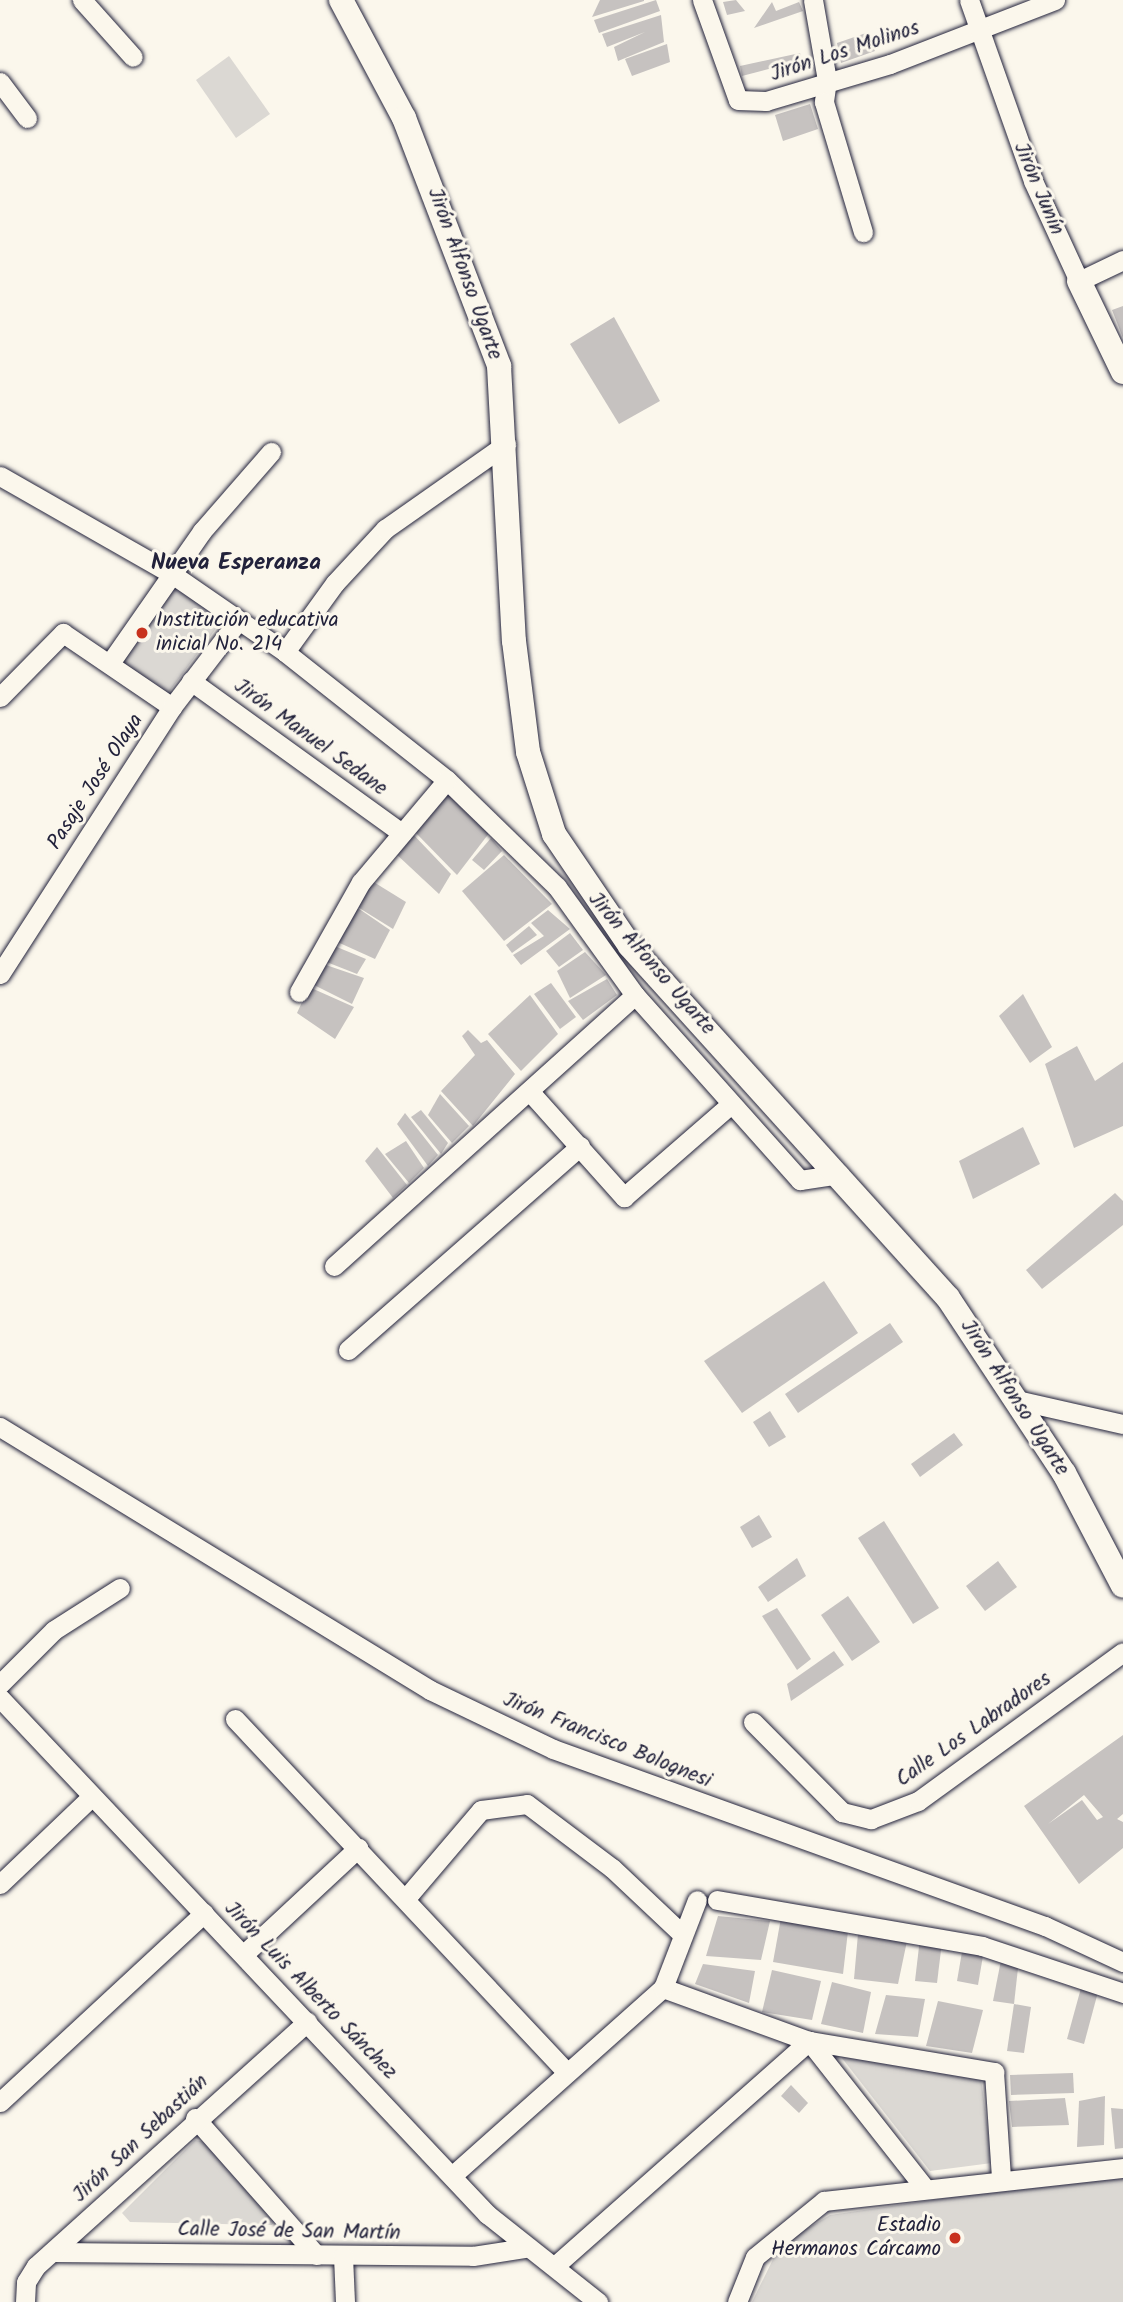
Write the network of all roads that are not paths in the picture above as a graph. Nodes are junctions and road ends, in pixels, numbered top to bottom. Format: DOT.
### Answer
graph roads {
  1 [pos="82,0"];
  2 [pos="341,0"];
  3 [pos="702,0"];
  4 [pos="813,0"];
  5 [pos="969,0"];
  6 [pos="1055,0"];
  7 [pos="976,31"];
  8 [pos="133,57"];
  9 [pos="827,80"];
  10 [pos="0,82"];
  11 [pos="27,118"];
  12 [pos="863,232"];
  13 [pos="1123,260"];
  14 [pos="1079,281"];
  15 [pos="1123,372"];
  16 [pos="506,444"];
  17 [pos="271,452"];
  18 [pos="0,476"];
  19 [pos="172,574"];
  20 [pos="238,621"];
  21 [pos="285,652"];
  22 [pos="110,663"];
  23 [pos="191,681"];
  24 [pos="0,697"];
  25 [pos="172,707"];
  26 [pos="447,780"];
  27 [pos="402,833"];
  28 [pos="622,954"];
  29 [pos="0,974"];
  30 [pos="299,992"];
  31 [pos="635,995"];
  32 [pos="531,1093"];
  33 [pos="730,1105"];
  34 [pos="580,1146"];
  35 [pos="840,1174"];
  36 [pos="334,1266"];
  37 [pos="348,1350"];
  38 [pos="1017,1400"];
  39 [pos="1123,1424"];
  40 [pos="0,1427"];
  41 [pos="1123,1586"];
  42 [pos="120,1588"];
  43 [pos="1123,1652"];
  44 [pos="0,1684"];
  45 [pos="0,1698"];
  46 [pos="235,1719"];
  47 [pos="753,1722"];
  48 [pos="92,1796"];
  49 [pos="358,1848"];
  50 [pos="0,1884"];
  51 [pos="407,1897"];
  52 [pos="204,1913"];
  53 [pos="682,1934"];
  54 [pos="244,1954"];
  55 [pos="1123,1962"];
  56 [pos="663,1988"];
  57 [pos="1123,1993"];
  58 [pos="307,2022"];
  59 [pos="809,2041"];
  60 [pos="567,2072"];
  61 [pos="0,2102"];
  62 [pos="194,2118"];
  63 [pos="1123,2168"];
  64 [pos="454,2174"];
  65 [pos="1001,2178"];
  66 [pos="924,2187"];
  67 [pos="525,2249"];
  68 [pos="52,2252"];
  69 [pos="316,2255"];
  70 [pos="343,2256"];
  71 [pos="557,2264"];
  72 [pos="25,2302"];
  73 [pos="345,2302"];
  74 [pos="598,2302"];
  75 [pos="737,2302"];
  1 -- 8 [label="street"];
  2 -- 16 [label="main road, Jirón Alfonso Ugarte"];
  3 -- 9 [label="street, Jirón Los Molinos"];
  4 -- 9 [label="street"];
  5 -- 7 [label="street, Jirón Junín"];
  6 -- 7 [label="street, Jirón Los Molinos"];
  7 -- 9 [label="street, Jirón Los Molinos"];
  7 -- 14 [label="street, Jirón Junín"];
  9 -- 12 [label="street"];
  10 -- 11 [label="street"];
  13 -- 14 [label="street"];
  14 -- 15 [label="main road, Jirón Junín"];
  16 -- 21 [label="street"];
  16 -- 28 [label="main road, Jirón Alfonso Ugarte"];
  17 -- 19 [label="street"];
  18 -- 19 [label="street"];
  19 -- 20 [label="street"];
  19 -- 22 [label="street"];
  20 -- 21 [label="street"];
  20 -- 23 [label="street, Pasaje José Olaya"];
  21 -- 26 [label="street"];
  22 -- 24 [label="street"];
  22 -- 25 [label="street"];
  23 -- 25 [label="street, Pasaje José Olaya"];
  23 -- 27 [label="street, Jirón Manuel Sedane"];
  25 -- 29 [label="street, Pasaje José Olaya"];
  26 -- 27 [label="street"];
  26 -- 28 [label="street"];
  27 -- 30 [label="street"];
  28 -- 31 [label="street"];
  28 -- 35 [label="main road, Jirón Alfonso Ugarte"];
  31 -- 32 [label="street"];
  31 -- 33 [label="street"];
  32 -- 34 [label="street"];
  32 -- 36 [label="street"];
  33 -- 34 [label="street"];
  33 -- 35 [label="street"];
  34 -- 37 [label="street"];
  35 -- 38 [label="main road, Jirón Alfonso Ugarte"];
  38 -- 39 [label="street"];
  38 -- 41 [label="main road, Jirón Alfonso Ugarte"];
  40 -- 55 [label="street, Jirón Francisco Bolognesi"];
  42 -- 44 [label="street"];
  43 -- 47 [label="street, Calle Los Labradores"];
  45 -- 48 [label="street, Jirón Luis Alberto Sánchez"];
  46 -- 49 [label="street"];
  48 -- 50 [label="street"];
  48 -- 52 [label="street, Jirón Luis Alberto Sánchez"];
  49 -- 51 [label="street"];
  49 -- 54 [label="street"];
  51 -- 53 [label="street"];
  51 -- 60 [label="street"];
  52 -- 54 [label="street, Jirón Luis Alberto Sánchez"];
  52 -- 61 [label="street"];
  53 -- 56 [label="street"];
  53 -- 57 [label="street"];
  54 -- 58 [label="street, Jirón Luis Alberto Sánchez"];
  56 -- 59 [label="street"];
  56 -- 60 [label="street"];
  58 -- 62 [label="street, Jirón San Sebastián"];
  58 -- 64 [label="street, Jirón Luis Alberto Sánchez"];
  59 -- 65 [label="street"];
  59 -- 66 [label="street"];
  59 -- 71 [label="street"];
  60 -- 64 [label="street"];
  62 -- 68 [label="street, Jirón San Sebastián"];
  62 -- 69 [label="street"];
  63 -- 65 [label="street"];
  64 -- 67 [label="street, Jirón Luis Alberto Sánchez"];
  65 -- 66 [label="street"];
  66 -- 75 [label="street"];
  67 -- 70 [label="street, Calle José de San Martín"];
  67 -- 71 [label="street, Jirón Luis Alberto Sánchez"];
  68 -- 69 [label="street, Calle José de San Martín"];
  68 -- 72 [label="street, Jirón San Sebastián"];
  69 -- 70 [label="street, Calle José de San Martín"];
  70 -- 73 [label="street"];
  71 -- 74 [label="street, Jirón Luis Alberto Sánchez"];
}
